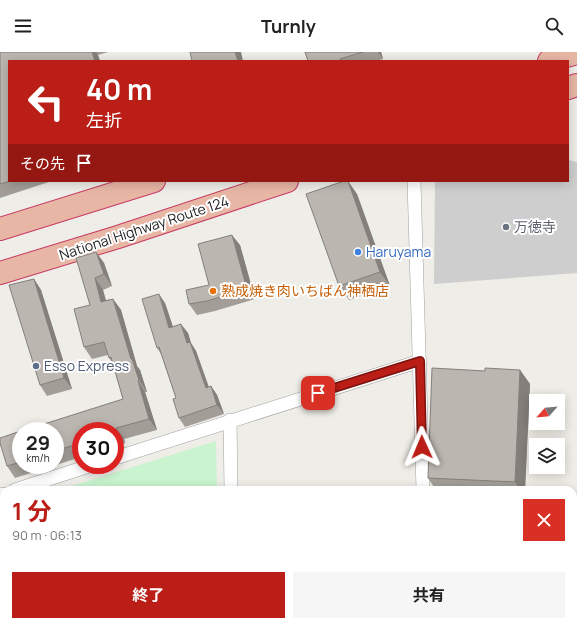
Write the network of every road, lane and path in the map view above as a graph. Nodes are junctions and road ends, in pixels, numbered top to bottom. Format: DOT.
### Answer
graph roads {
  1 [pos="577,53"];
  2 [pos="552,60"];
  3 [pos="151,182"];
  4 [pos="284,182"];
  5 [pos="414,182"];
  6 [pos="0,229"];
  7 [pos="0,273"];
  8 [pos="420,361"];
  9 [pos="230,420"];
  10 [pos="124,455"];
  11 [pos="72,471"];
  12 [pos="27,486"];
  13 [pos="231,486"];
  14 [pos="423,486"];
  1 -- 2 [label="highway"];
  3 -- 6 [label="highway"];
  4 -- 7 [label="highway, National Highway Route 124"];
  5 -- 8 [label="street"];
  8 -- 9 [label="street"];
  8 -- 14 [label="street"];
  9 -- 10 [label="street"];
  9 -- 13 [label="street"];
  11 -- 12 [label="street"];
}
